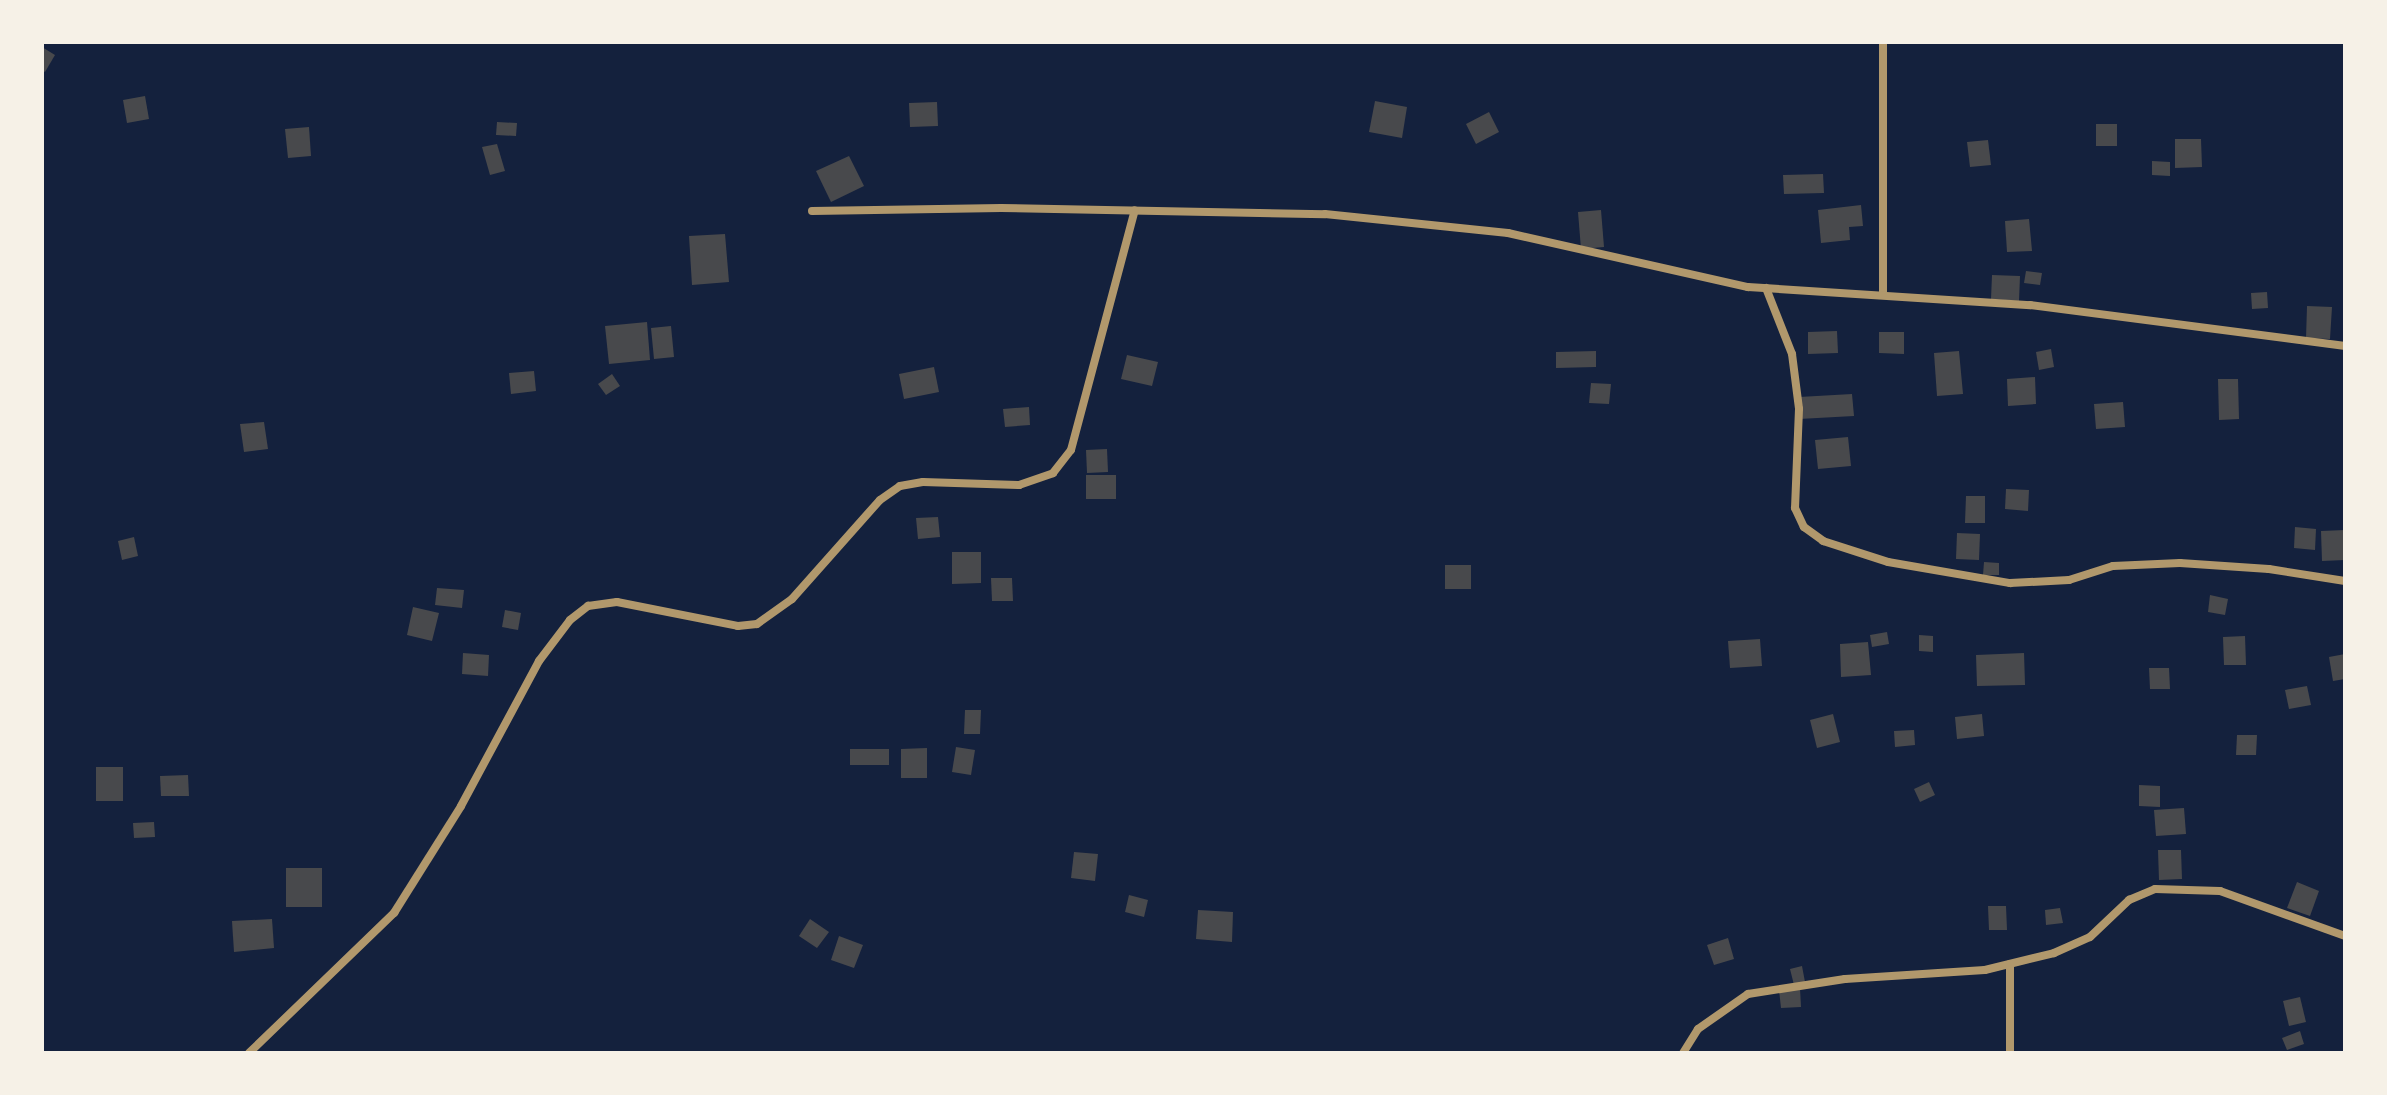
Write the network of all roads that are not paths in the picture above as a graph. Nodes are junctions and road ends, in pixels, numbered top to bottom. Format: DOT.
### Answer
graph roads {
  1 [pos="1883,42"];
  2 [pos="1135,210"];
  3 [pos="812,211"];
  4 [pos="1766,288"];
  5 [pos="1883,295"];
  6 [pos="2345,346"];
  7 [pos="2345,581"];
  8 [pos="2345,936"];
  9 [pos="2010,964"];
  10 [pos="249,1053"];
  11 [pos="1683,1053"];
  12 [pos="2010,1053"];
  1 -- 5 [label="street"];
  2 -- 3 [label="street"];
  2 -- 4 [label="street"];
  2 -- 10 [label="street"];
  4 -- 5 [label="street"];
  4 -- 7 [label="street"];
  5 -- 6 [label="street"];
  8 -- 9 [label="street"];
  9 -- 11 [label="street"];
  9 -- 12 [label="street"];
}
